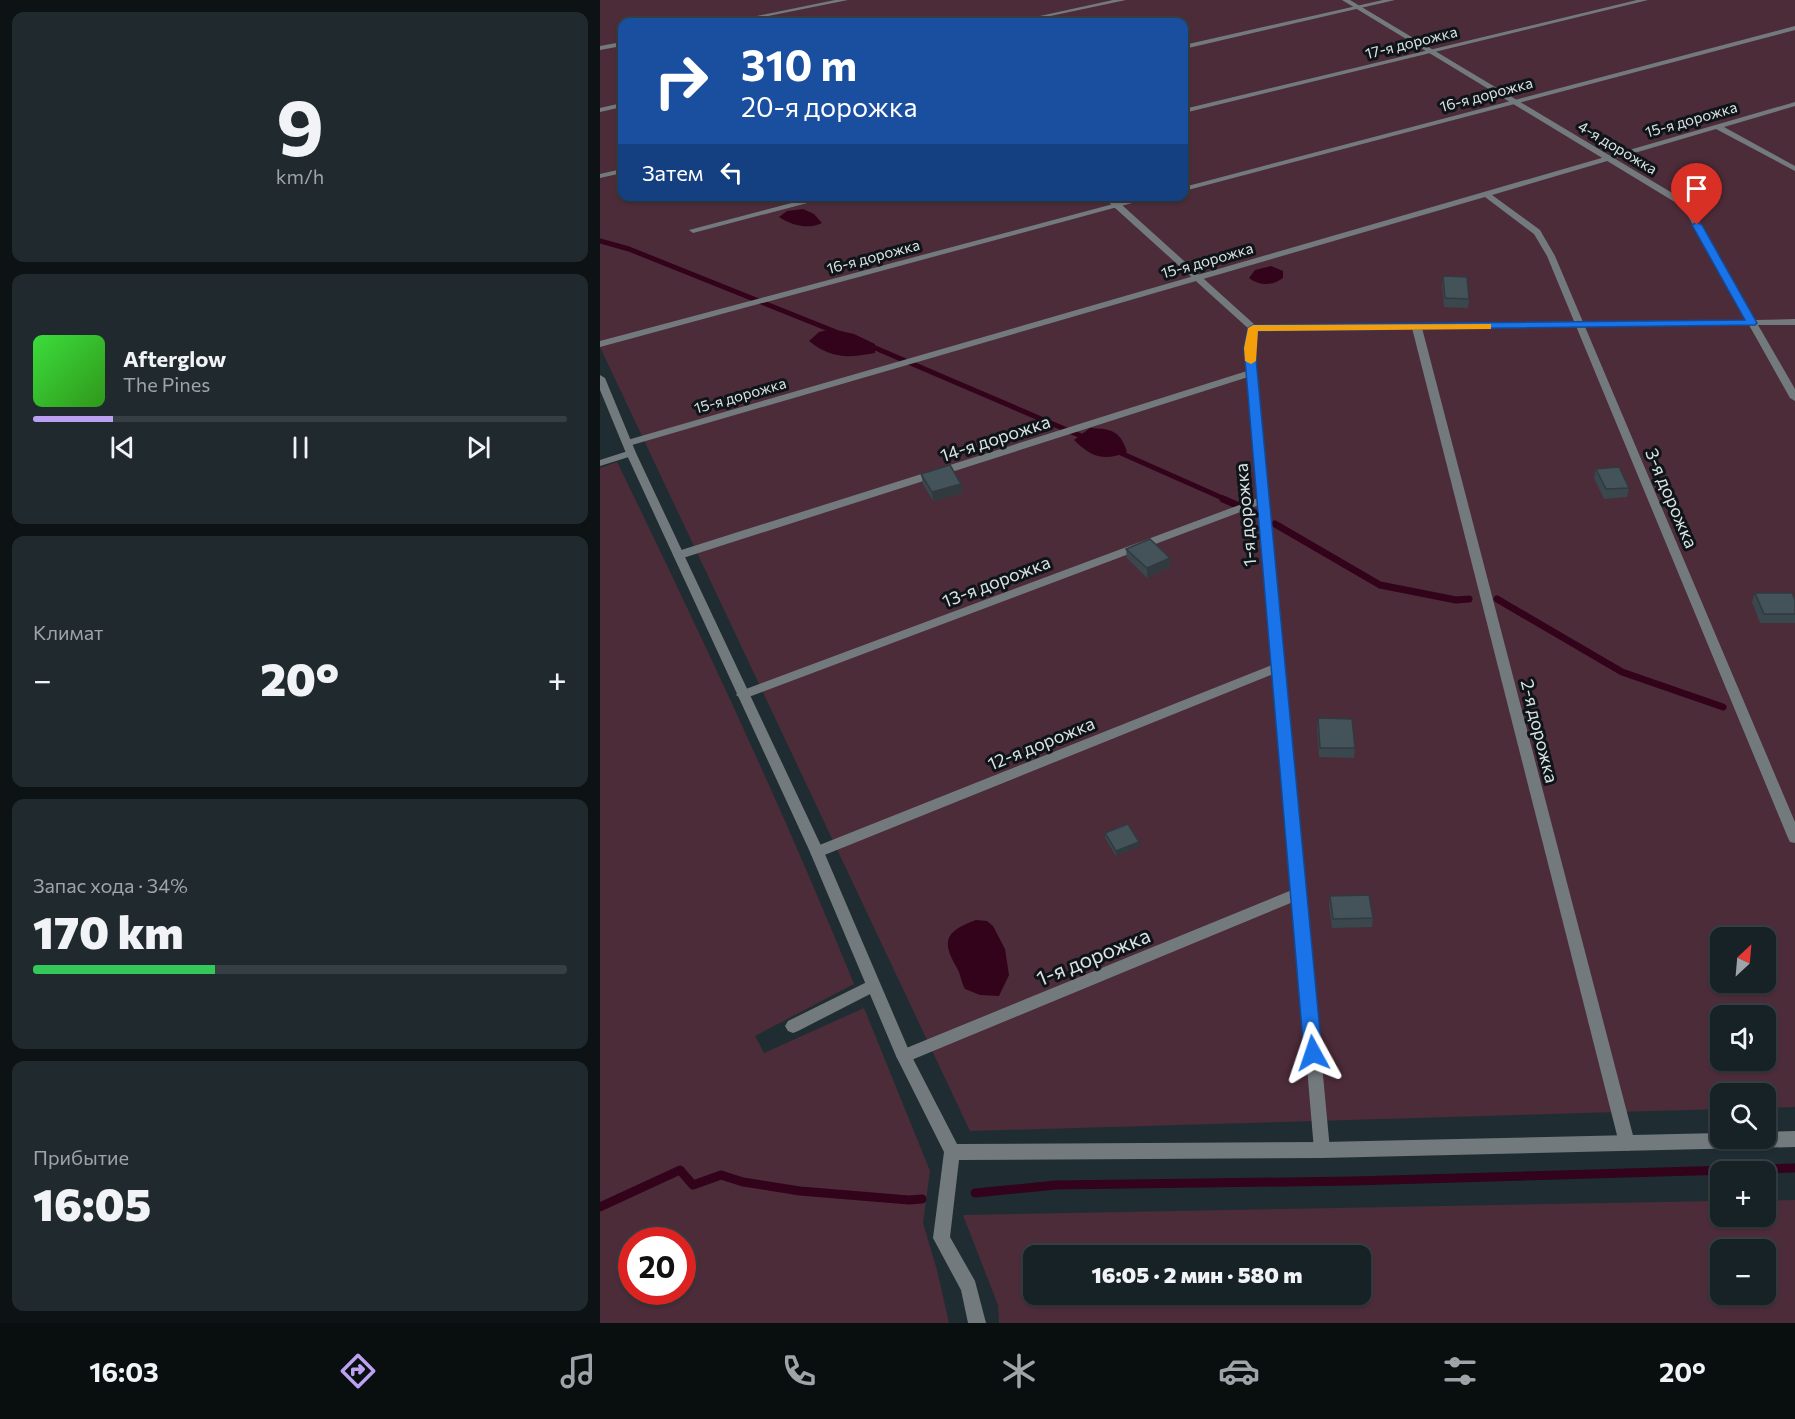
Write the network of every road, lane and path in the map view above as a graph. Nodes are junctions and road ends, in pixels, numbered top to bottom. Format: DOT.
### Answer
graph roads {
  1 [pos="845,0"];
  2 [pos="1123,0"];
  3 [pos="1345,0"];
  4 [pos="1392,0"];
  5 [pos="1645,0"];
  6 [pos="1359,8"];
  7 [pos="752,18"];
  8 [pos="1034,18"];
  9 [pos="1795,28"];
  10 [pos="618,45"];
  11 [pos="1188,46"];
  12 [pos="600,48"];
  13 [pos="1430,51"];
  14 [pos="1516,102"];
  15 [pos="1795,104"];
  16 [pos="618,106"];
  17 [pos="600,110"];
  18 [pos="1188,110"];
  19 [pos="1718,127"];
  20 [pos="1609,158"];
  21 [pos="1795,169"];
  22 [pos="618,172"];
  23 [pos="600,176"];
  24 [pos="1188,188"];
  25 [pos="1486,194"];
  26 [pos="810,201"];
  27 [pos="1112,201"];
  28 [pos="1136,201"];
  29 [pos="1118,206"];
  30 [pos="693,230"];
  31 [pos="1198,278"];
  32 [pos="1795,322"];
  33 [pos="1752,323"];
  34 [pos="1582,325"];
  35 [pos="1253,328"];
  36 [pos="1418,328"];
  37 [pos="600,344"];
  38 [pos="1252,373"];
  39 [pos="600,378"];
  40 [pos="1795,398"];
  41 [pos="629,448"];
  42 [pos="600,463"];
  43 [pos="1259,501"];
  44 [pos="679,555"];
  45 [pos="1278,667"];
  46 [pos="742,695"];
  47 [pos="1795,838"];
  48 [pos="817,852"];
  49 [pos="1298,894"];
  50 [pos="873,985"];
  51 [pos="793,1026"];
  52 [pos="904,1056"];
  53 [pos="1795,1139"];
  54 [pos="1627,1143"];
  55 [pos="1322,1150"];
  56 [pos="952,1152"];
  57 [pos="977,1323"];
  1 -- 7 [label="street"];
  2 -- 8 [label="street"];
  3 -- 6 [label="street, 4-я дорожка"];
  4 -- 6 [label="street"];
  5 -- 13 [label="street, 17-я дорожка"];
  6 -- 11 [label="street"];
  6 -- 13 [label="street, 4-я дорожка"];
  9 -- 14 [label="street, 16-я дорожка"];
  10 -- 12 [label="street"];
  13 -- 14 [label="street, 4-я дорожка"];
  13 -- 18 [label="street, 17-я дорожка"];
  14 -- 20 [label="street, 4-я дорожка"];
  14 -- 24 [label="street, 16-я дорожка"];
  15 -- 19 [label="street, 15-я дорожка"];
  16 -- 17 [label="street"];
  19 -- 20 [label="street, 15-я дорожка"];
  19 -- 21 [label="street"];
  20 -- 25 [label="street, 15-я дорожка"];
  20 -- 33 [label="street, 4-я дорожка"];
  22 -- 23 [label="street"];
  25 -- 31 [label="street, 15-я дорожка"];
  25 -- 34 [label="street, 3-я дорожка"];
  26 -- 30 [label="street"];
  27 -- 29 [label="street"];
  28 -- 29 [label="street, 16-я дорожка"];
  29 -- 31 [label="street"];
  29 -- 37 [label="street, 16-я дорожка"];
  31 -- 35 [label="street"];
  31 -- 41 [label="street, 15-я дорожка"];
  32 -- 33 [label="street"];
  33 -- 34 [label="street"];
  33 -- 40 [label="street, 4-я дорожка"];
  34 -- 36 [label="street"];
  34 -- 47 [label="street, 3-я дорожка"];
  35 -- 36 [label="street"];
  35 -- 38 [label="street, 1-я дорожка"];
  36 -- 54 [label="street, 2-я дорожка"];
  38 -- 43 [label="street, 1-я дорожка"];
  38 -- 44 [label="street, 14-я дорожка"];
  39 -- 41 [label="street"];
  41 -- 42 [label="street, 15-я дорожка"];
  41 -- 44 [label="street"];
  43 -- 45 [label="street, 1-я дорожка"];
  43 -- 46 [label="street, 13-я дорожка"];
  44 -- 46 [label="street"];
  45 -- 48 [label="street, 12-я дорожка"];
  45 -- 49 [label="street, 1-я дорожка"];
  46 -- 48 [label="street"];
  48 -- 50 [label="street"];
  49 -- 52 [label="street, 1-я дорожка"];
  49 -- 55 [label="street, 1-я дорожка"];
  50 -- 51 [label="street"];
  50 -- 52 [label="street"];
  52 -- 56 [label="street"];
  53 -- 54 [label="street"];
  54 -- 55 [label="street"];
  55 -- 56 [label="street"];
  56 -- 57 [label="street"];
}
